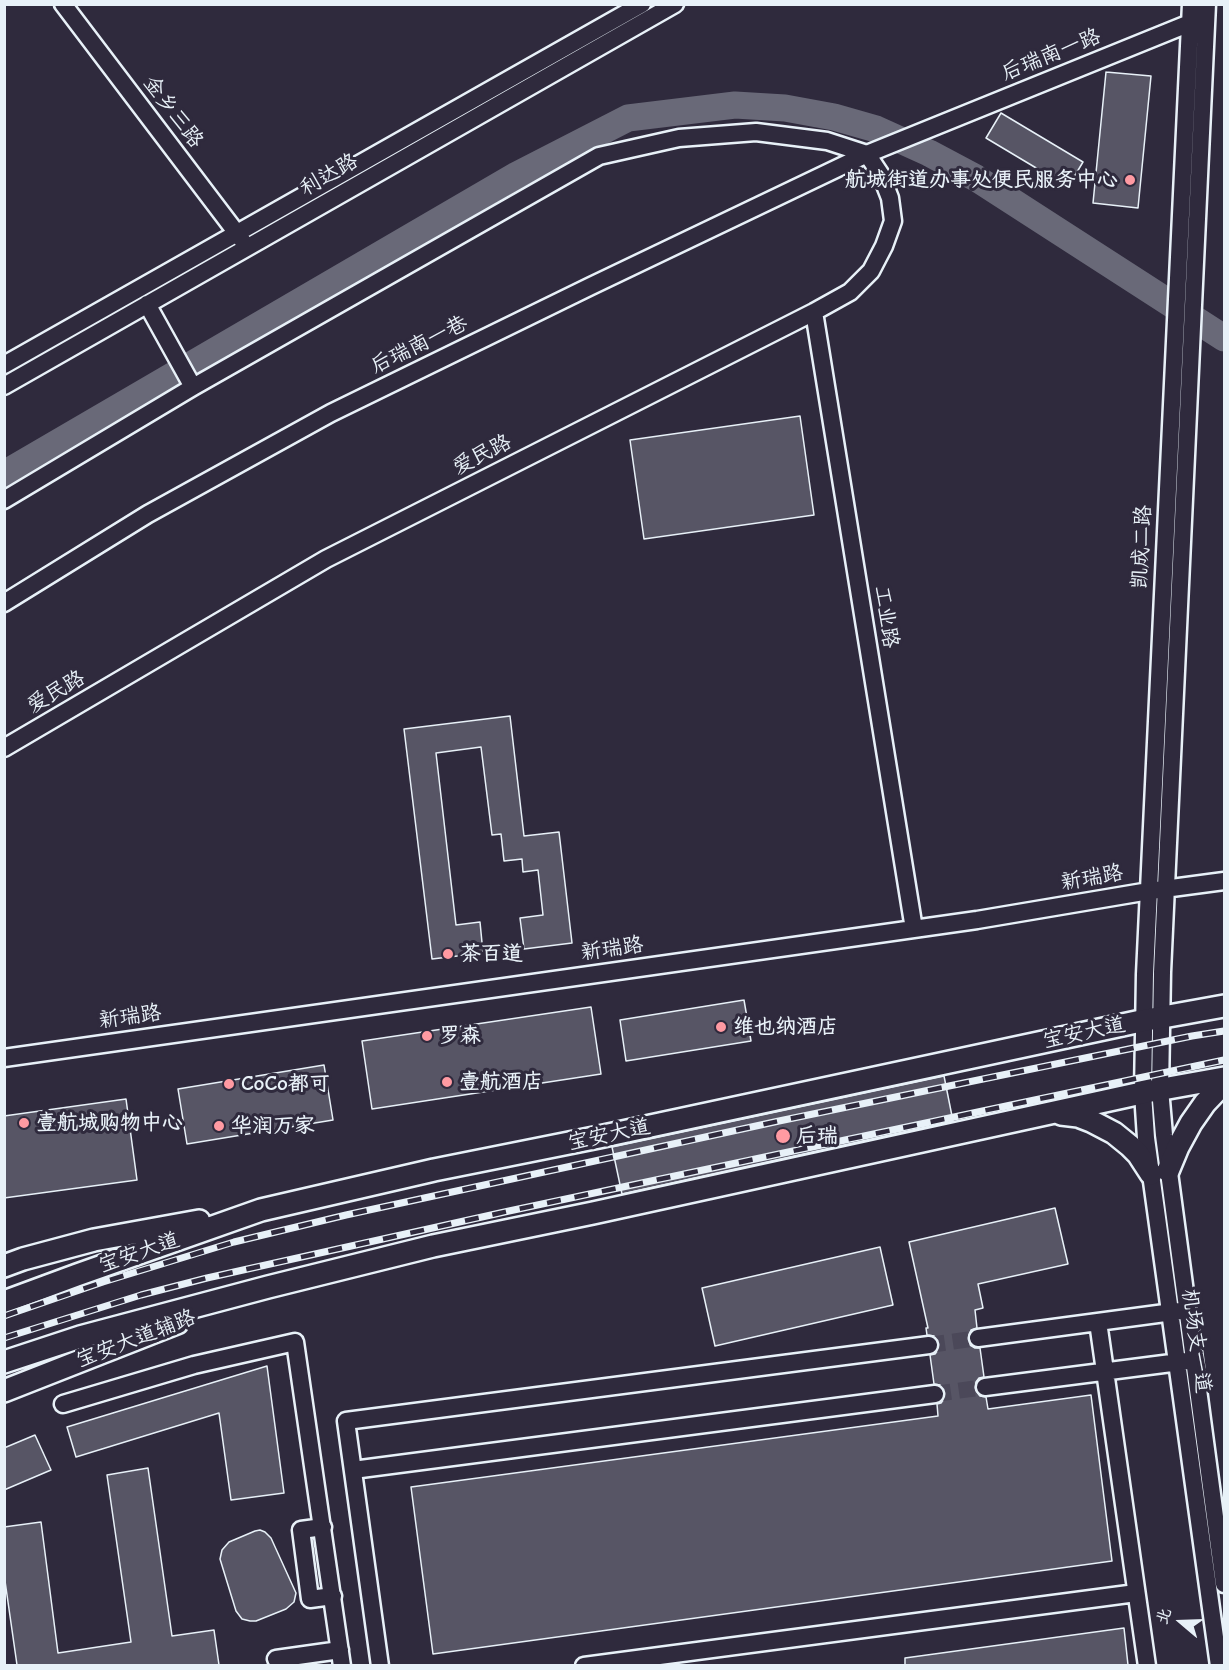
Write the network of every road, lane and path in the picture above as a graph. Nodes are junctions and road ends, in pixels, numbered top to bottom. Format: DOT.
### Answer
graph roads {
  1 [pos="63,4"];
  2 [pos="642,4"];
  3 [pos="675,4"];
  4 [pos="1191,4"];
  5 [pos="1207,4"];
  6 [pos="1190,23"];
  7 [pos="867,154"];
  8 [pos="237,234"];
  9 [pos="248,248"];
  10 [pos="147,304"];
  11 [pos="814,312"];
  12 [pos="4,365"];
  13 [pos="4,386"];
  14 [pos="194,387"];
  15 [pos="4,500"];
  16 [pos="4,603"];
  17 [pos="4,748"];
  18 [pos="1224,881"];
  19 [pos="1166,888"];
  20 [pos="1149,891"];
  21 [pos="914,929"];
  22 [pos="1224,1006"];
  23 [pos="1153,1019"];
  24 [pos="4,1058"];
  25 [pos="1224,1078"];
  26 [pos="1224,1083"];
  27 [pos="1152,1091"];
  28 [pos="1048,1113"];
  29 [pos="1160,1173"];
  30 [pos="261,1210"];
  31 [pos="4,1266"];
  32 [pos="268,1287"];
  33 [pos="4,1302"];
  34 [pos="1187,1310"];
  35 [pos="1170,1312"];
  36 [pos="1098,1322"];
  37 [pos="978,1338"];
  38 [pos="929,1345"];
  39 [pos="1194,1360"];
  40 [pos="4,1362"];
  41 [pos="1177,1362"];
  42 [pos="1105,1372"];
  43 [pos="985,1387"];
  44 [pos="4,1391"];
  45 [pos="935,1394"];
  46 [pos="63,1404"];
  47 [pos="353,1470"];
  48 [pos="323,1527"];
  49 [pos="1224,1584"];
  50 [pos="1136,1593"];
  51 [pos="333,1596"];
  52 [pos="1219,1630"];
  53 [pos="341,1658"];
  54 [pos="276,1659"];
  55 [pos="380,1665"];
  56 [pos="584,1665"];
  57 [pos="1147,1665"];
  58 [pos="1219,1665"];
  1 -- 8 [label="street, 金乡三路"];
  2 -- 8 [label="street, 利达路"];
  3 -- 9 [label="street, 利达路"];
  4 -- 6 [label="street, 凯成二路"];
  5 -- 19 [label="street, 凯成二路"];
  6 -- 7 [label="street, 后瑞南一路"];
  6 -- 20 [label="street, 凯成二路"];
  7 -- 11 [label="street, 爱民路"];
  7 -- 14 [label="street"];
  7 -- 16 [label="street, 后瑞南一巷"];
  8 -- 9 [label="street, 金乡三路"];
  8 -- 12 [label="street, 利达路"];
  9 -- 10 [label="street, 利达路"];
  10 -- 13 [label="street, 利达路"];
  10 -- 14 [label="street"];
  11 -- 17 [label="street, 爱民路"];
  11 -- 21 [label="street, 工业路"];
  14 -- 15 [label="street"];
  18 -- 19 [label="street, 新瑞路"];
  19 -- 20 [label="street, 新瑞路"];
  19 -- 23 [label="street, 凯成二路"];
  20 -- 21 [label="street, 新瑞路"];
  20 -- 23 [label="street, 凯成二路"];
  21 -- 24 [label="street, 新瑞路"];
  22 -- 23 [label="main road, 宝安大道"];
  23 -- 27 [label="street, 凯成二路"];
  23 -- 30 [label="main road, 宝安大道"];
  25 -- 27 [label="main road"];
  26 -- 29 [label="main road"];
  27 -- 28 [label="main road"];
  27 -- 29 [label="street, 机场支一道"];
  28 -- 29 [label="main road"];
  28 -- 32 [label="main road"];
  29 -- 34 [label="street, 机场支一道"];
  29 -- 35 [label="street, 机场支一道"];
  30 -- 31 [label="main road"];
  30 -- 33 [label="main road, 宝安大道"];
  32 -- 40 [label="main road"];
  32 -- 44 [label="main road, 宝安大道辅路"];
  34 -- 35 [label="street"];
  34 -- 39 [label="street, 机场支一道"];
  35 -- 36 [label="street"];
  35 -- 41 [label="street, 机场支一道"];
  36 -- 37 [label="street"];
  36 -- 42 [label="street"];
  38 -- 47 [label="street"];
  39 -- 41 [label="street"];
  39 -- 49 [label="street, 机场支一道"];
  41 -- 42 [label="street"];
  41 -- 52 [label="street, 机场支一道"];
  42 -- 43 [label="street"];
  42 -- 50 [label="street"];
  45 -- 47 [label="street"];
  46 -- 48 [label="street"];
  47 -- 55 [label="street"];
  48 -- 51 [label="street"];
  48 -- 51 [label="street"];
  50 -- 56 [label="street"];
  50 -- 57 [label="street"];
  51 -- 53 [label="street"];
  52 -- 58 [label="street, 机场支一道"];
  53 -- 54 [label="street"];
}
